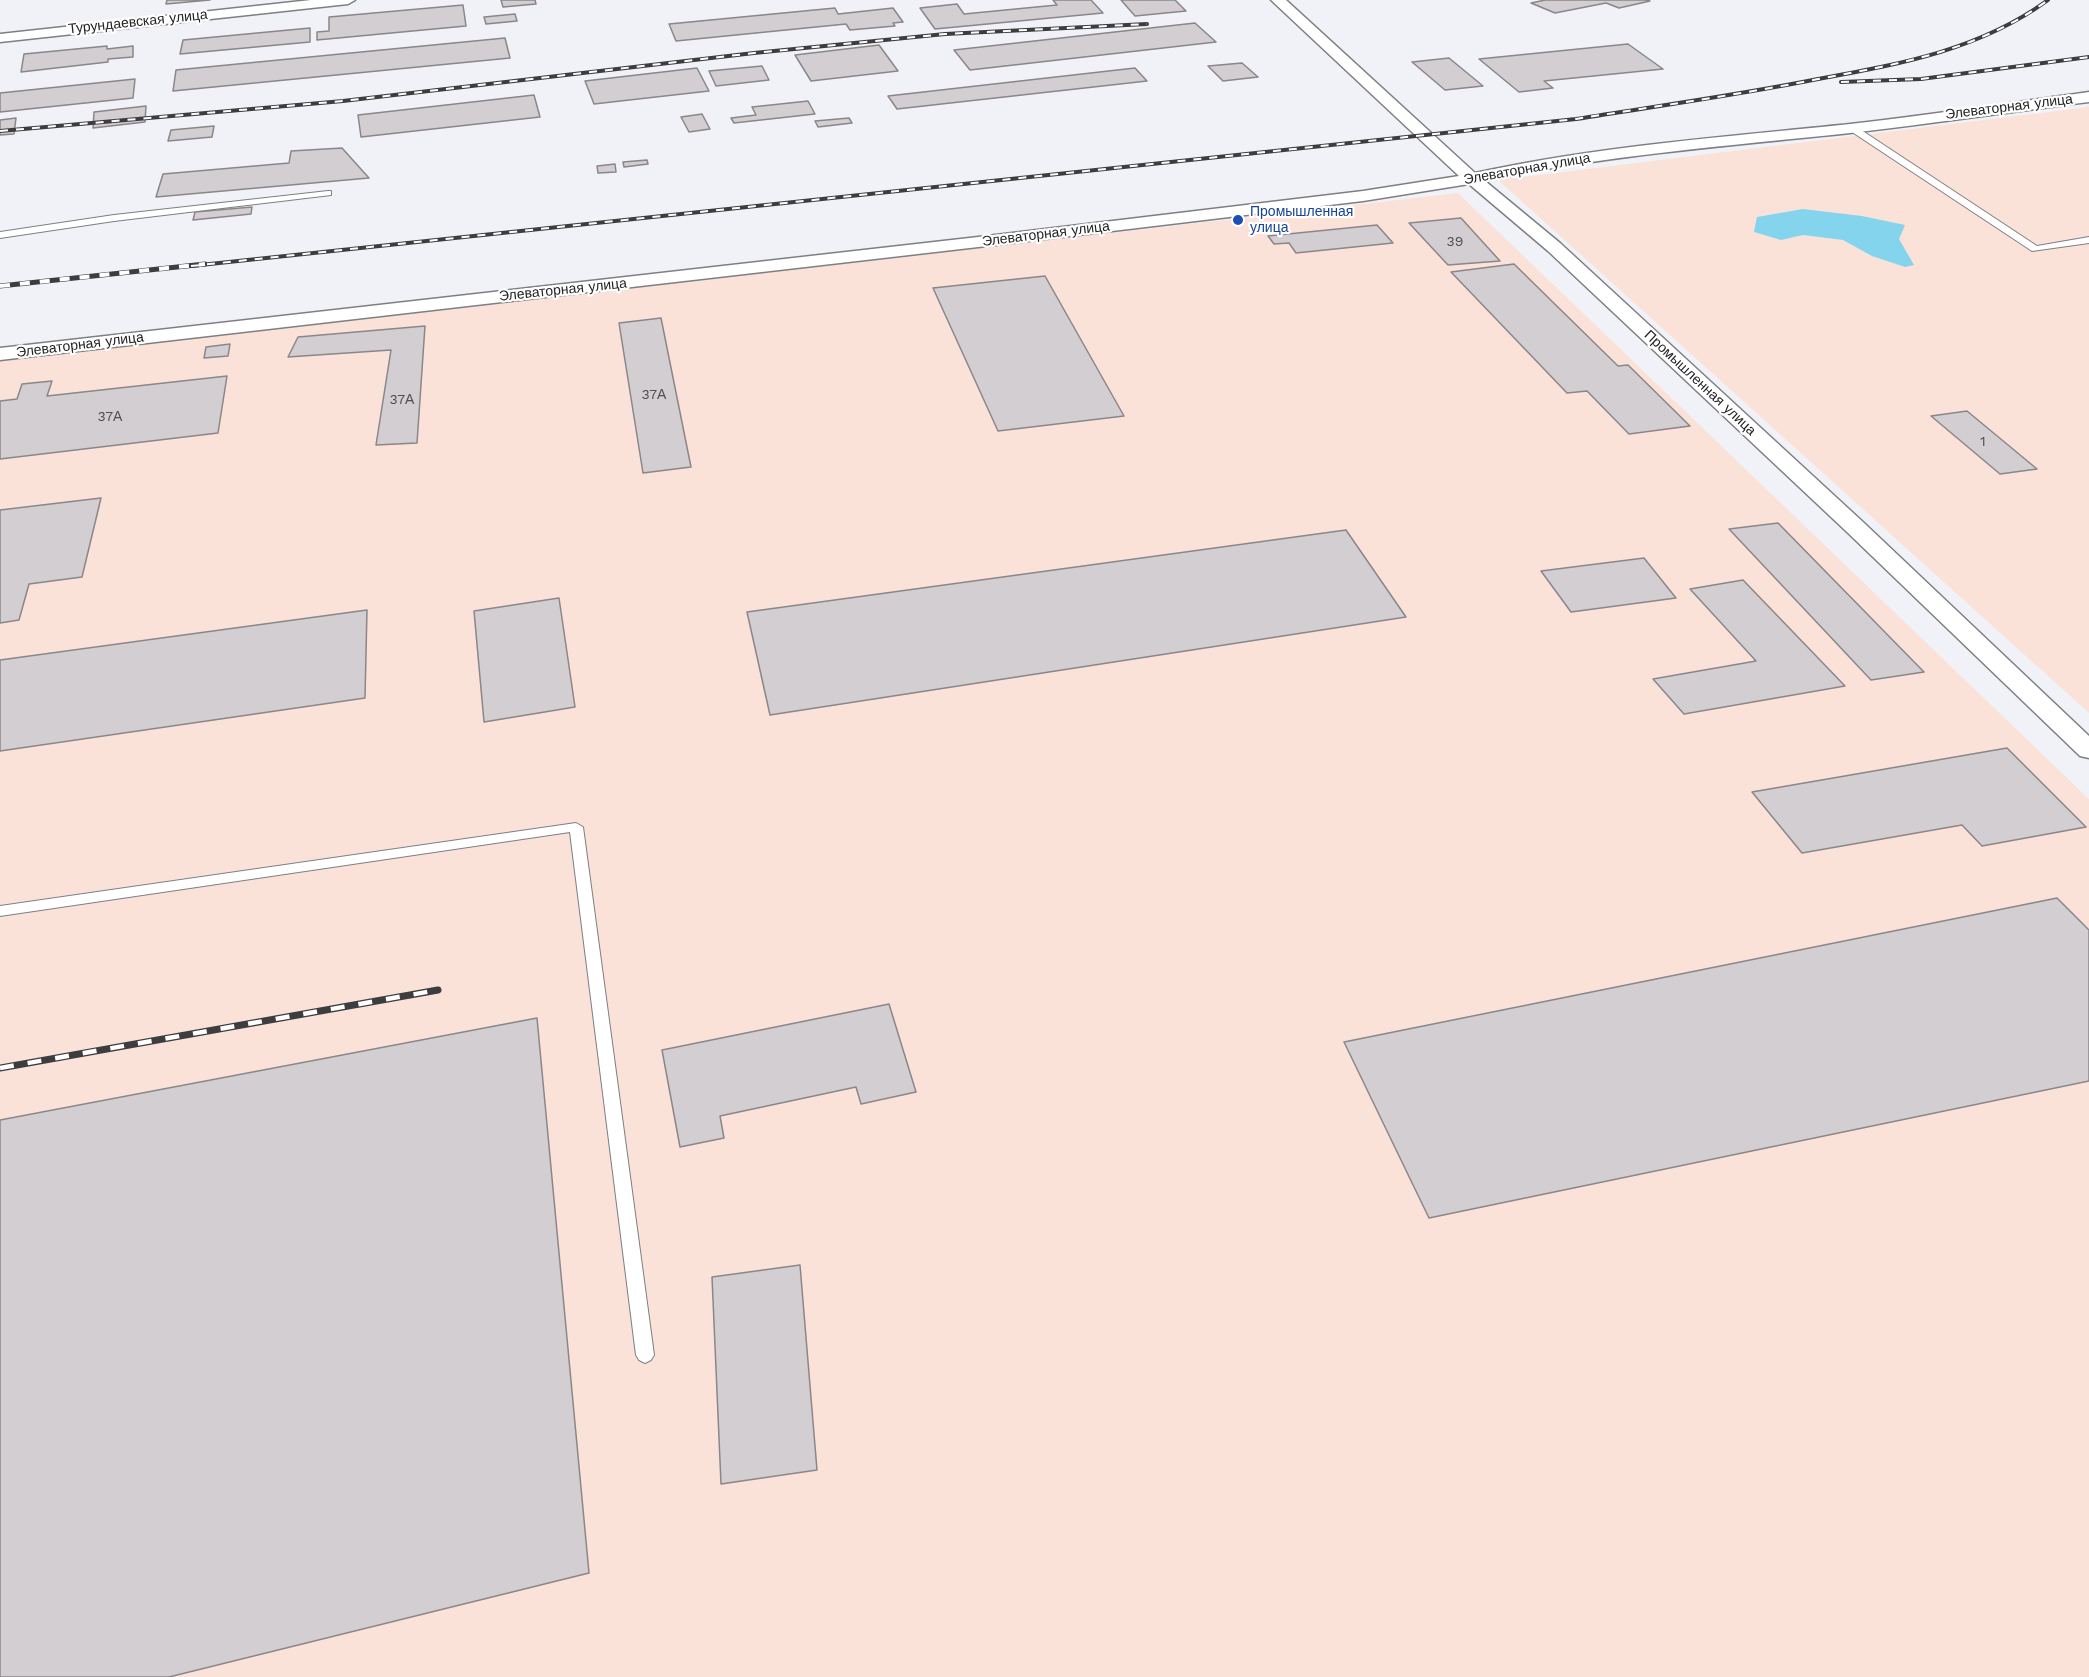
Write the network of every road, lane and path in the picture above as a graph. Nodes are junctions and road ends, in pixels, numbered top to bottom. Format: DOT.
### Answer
graph roads {
  1 [pos="348,0"];
  2 [pos="1278,0"];
  3 [pos="0,38"];
  4 [pos="2089,97"];
  5 [pos="1852,128"];
  6 [pos="1472,179"];
  7 [pos="328,193"];
  8 [pos="0,235"];
  9 [pos="2089,240"];
  10 [pos="0,354"];
  11 [pos="2089,750"];
  12 [pos="0,911"];
  13 [pos="645,1355"];
  1 -- 3 [label="street, Турундаевская улица"];
  2 -- 6 [label="street, Промышленная улица"];
  4 -- 5 [label="street, Элеваторная улица"];
  5 -- 6 [label="street, Элеваторная улица"];
  5 -- 9 [label="lane"];
  6 -- 10 [label="street, Элеваторная улица"];
  6 -- 11 [label="street, Промышленная улица"];
  7 -- 8 [label="lane"];
  12 -- 13 [label="lane"];
}
